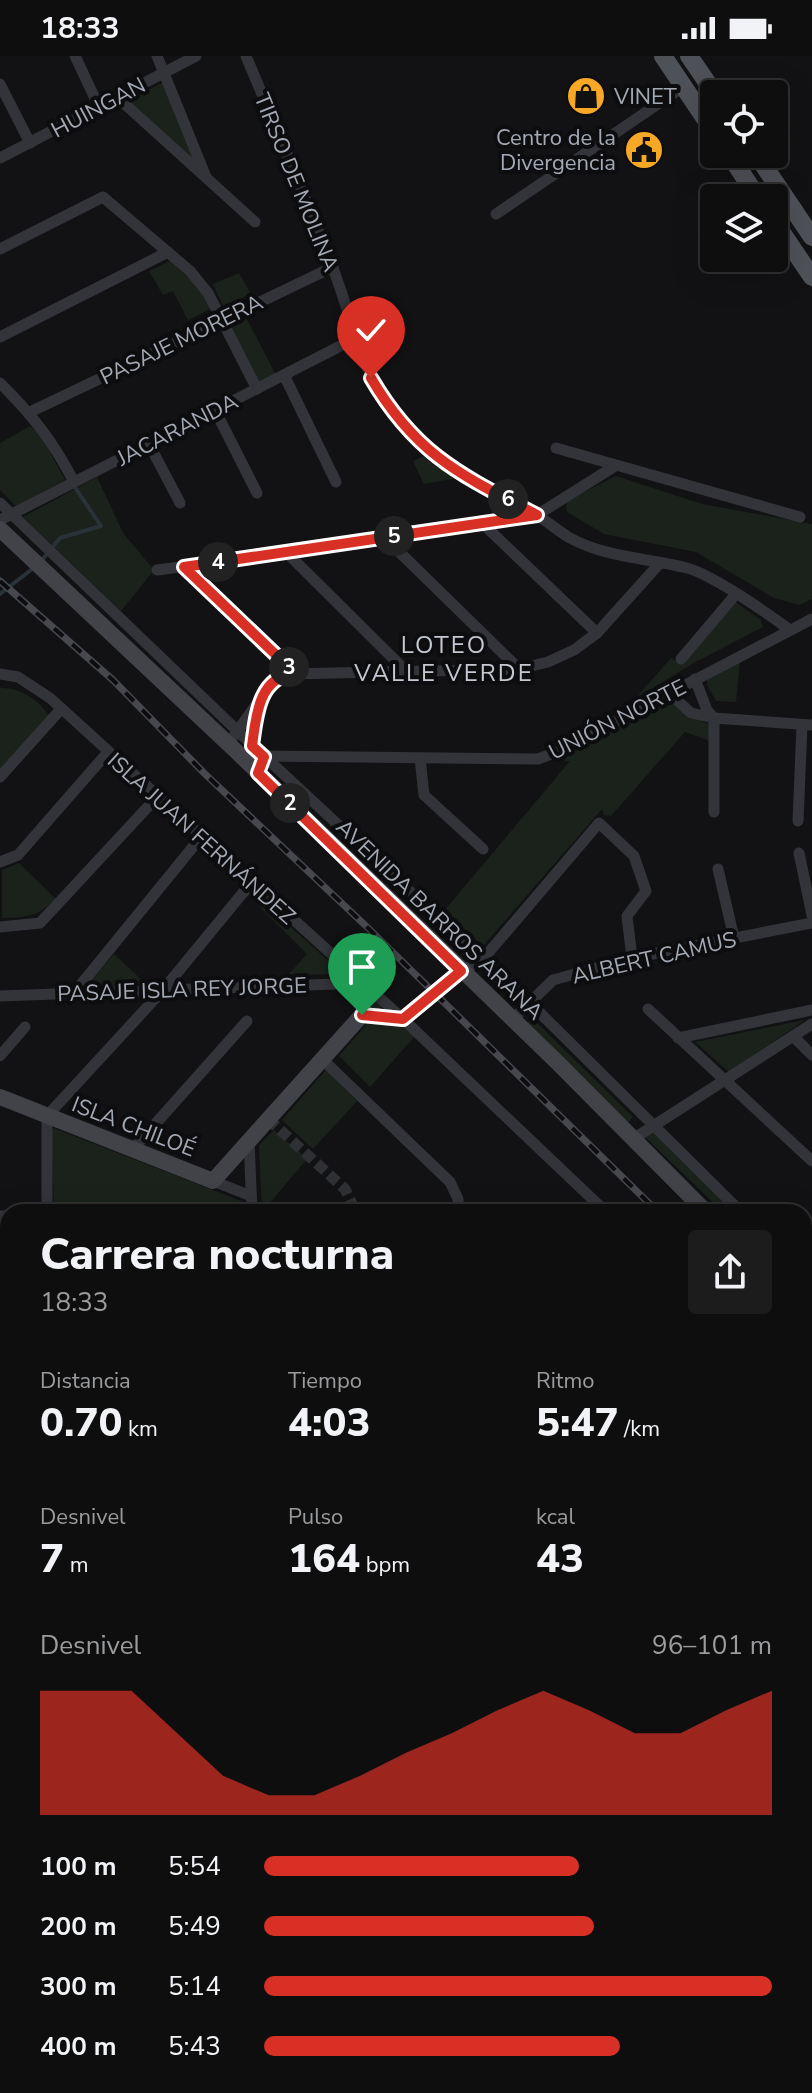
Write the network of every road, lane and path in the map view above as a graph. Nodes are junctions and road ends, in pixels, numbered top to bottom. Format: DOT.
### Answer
graph roads {
  1 [pos="75,56"];
  2 [pos="157,56"];
  3 [pos="196,56"];
  4 [pos="246,56"];
  5 [pos="663,56"];
  6 [pos="689,56"];
  7 [pos="165,72"];
  8 [pos="704,80"];
  9 [pos="0,84"];
  10 [pos="683,87"];
  11 [pos="700,92"];
  12 [pos="117,97"];
  13 [pos="99,107"];
  14 [pos="700,112"];
  15 [pos="30,143"];
  16 [pos="0,158"];
  17 [pos="765,168"];
  18 [pos="208,181"];
  19 [pos="496,214"];
  20 [pos="255,222"];
  21 [pos="812,237"];
  22 [pos="788,241"];
  23 [pos="0,249"];
  24 [pos="168,252"];
  25 [pos="333,267"];
  26 [pos="809,272"];
  27 [pos="221,320"];
  28 [pos="0,337"];
  29 [pos="354,339"];
  30 [pos="284,375"];
  31 [pos="0,383"];
  32 [pos="257,389"];
  33 [pos="215,410"];
  34 [pos="30,412"];
  35 [pos="149,444"];
  36 [pos="556,448"];
  37 [pos="615,466"];
  38 [pos="74,482"];
  39 [pos="336,482"];
  40 [pos="257,493"];
  41 [pos="0,503"];
  42 [pos="180,503"];
  43 [pos="537,515"];
  44 [pos="5,517"];
  45 [pos="800,517"];
  46 [pos="481,522"];
  47 [pos="0,529"];
  48 [pos="385,538"];
  49 [pos="287,553"];
  50 [pos="660,563"];
  51 [pos="184,567"];
  52 [pos="157,570"];
  53 [pos="736,594"];
  54 [pos="812,619"];
  55 [pos="790,630"];
  56 [pos="597,633"];
  57 [pos="681,659"];
  58 [pos="519,669"];
  59 [pos="295,673"];
  60 [pos="408,673"];
  61 [pos="0,674"];
  62 [pos="695,679"];
  63 [pos="670,694"];
  64 [pos="258,702"];
  65 [pos="61,709"];
  66 [pos="714,718"];
  67 [pos="807,725"];
  68 [pos="239,743"];
  69 [pos="108,752"];
  70 [pos="295,756"];
  71 [pos="420,758"];
  72 [pos="261,765"];
  73 [pos="0,777"];
  74 [pos="294,784"];
  75 [pos="157,797"];
  76 [pos="714,812"];
  77 [pos="798,821"];
  78 [pos="201,837"];
  79 [pos="483,849"];
  80 [pos="799,853"];
  81 [pos="0,862"];
  82 [pos="718,869"];
  83 [pos="251,883"];
  84 [pos="812,915"];
  85 [pos="812,923"];
  86 [pos="0,927"];
  87 [pos="734,938"];
  88 [pos="632,958"];
  89 [pos="483,959"];
  90 [pos="461,971"];
  91 [pos="363,983"];
  92 [pos="163,990"];
  93 [pos="74,993"];
  94 [pos="0,996"];
  95 [pos="530,1003"];
  96 [pos="648,1009"];
  97 [pos="812,1010"];
  98 [pos="403,1019"];
  99 [pos="512,1020"];
  100 [pos="247,1021"];
  101 [pos="812,1024"];
  102 [pos="25,1027"];
  103 [pos="793,1036"];
  104 [pos="678,1038"];
  105 [pos="812,1055"];
  106 [pos="0,1056"];
  107 [pos="323,1060"];
  108 [pos="724,1080"];
  109 [pos="0,1097"];
  110 [pos="47,1116"];
  111 [pos="654,1125"];
  112 [pos="633,1139"];
  113 [pos="249,1140"];
  114 [pos="133,1149"];
  115 [pos="812,1161"];
  116 [pos="213,1181"];
  117 [pos="251,1196"];
  118 [pos="47,1204"];
  119 [pos="252,1204"];
  120 [pos="458,1204"];
  121 [pos="598,1204"];
  122 [pos="698,1204"];
  123 [pos="733,1204"];
  1 -- 13 [label="street"];
  2 -- 7 [label="street"];
  3 -- 7 [label="street, HUINGAN"];
  4 -- 25 [label="street, TIRSO DE MOLINA"];
  5 -- 10 [label="main road"];
  6 -- 8 [label="main road"];
  7 -- 12 [label="street, HUINGAN"];
  7 -- 18 [label="street"];
  9 -- 15 [label="street"];
  10 -- 11 [label="main road"];
  10 -- 14 [label="main road"];
  10 -- 19 [label="street"];
  12 -- 13 [label="street, HUINGAN"];
  12 -- 18 [label="street"];
  13 -- 15 [label="street, HUINGAN"];
  15 -- 16 [label="street, HUINGAN"];
  17 -- 21 [label="main road"];
  18 -- 20 [label="street"];
  22 -- 26 [label="main road"];
  23 -- 24 [label="street"];
  24 -- 27 [label="street"];
  24 -- 28 [label="street"];
  25 -- 27 [label="street, PASAJE MORERA"];
  25 -- 29 [label="street, TIRSO DE MOLINA"];
  27 -- 32 [label="street"];
  27 -- 34 [label="street, PASAJE MORERA"];
  29 -- 30 [label="street, JACARANDA"];
  29 -- 43 [label="street, TIRSO DE MOLINA"];
  30 -- 32 [label="street, JACARANDA"];
  30 -- 39 [label="street"];
  31 -- 34 [label="street"];
  32 -- 33 [label="street, JACARANDA"];
  33 -- 35 [label="street, JACARANDA"];
  33 -- 40 [label="street"];
  34 -- 38 [label="street"];
  35 -- 38 [label="street, JACARANDA"];
  35 -- 42 [label="street"];
  36 -- 37 [label="street"];
  37 -- 43 [label="street"];
  37 -- 45 [label="street"];
  38 -- 44 [label="street, JACARANDA"];
  41 -- 44 [label="street, AVENIDA BARROS ARANA"];
  43 -- 46 [label="street"];
  43 -- 50 [label="street, TIRSO DE MOLINA"];
  44 -- 68 [label="street, AVENIDA BARROS ARANA"];
  46 -- 48 [label="street"];
  46 -- 56 [label="street"];
  47 -- 68 [label="main road, AVENIDA BARROS ARANA"];
  48 -- 49 [label="street"];
  48 -- 58 [label="street"];
  49 -- 51 [label="street"];
  49 -- 60 [label="street"];
  50 -- 53 [label="street, TIRSO DE MOLINA"];
  50 -- 56 [label="street"];
  51 -- 52 [label="street"];
  51 -- 59 [label="street"];
  53 -- 55 [label="street, TIRSO DE MOLINA"];
  53 -- 57 [label="street"];
  54 -- 55 [label="street, UNIÓN NORTE"];
  55 -- 62 [label="street, UNIÓN NORTE"];
  56 -- 58 [label="street"];
  58 -- 60 [label="street"];
  59 -- 60 [label="street"];
  59 -- 64 [label="street"];
  61 -- 65 [label="street, ISLA JUAN FERNÁNDEZ"];
  62 -- 63 [label="street, UNIÓN NORTE"];
  62 -- 66 [label="street"];
  63 -- 66 [label="street"];
  63 -- 71 [label="street, UNIÓN NORTE"];
  64 -- 68 [label="street"];
  64 -- 68 [label="street"];
  65 -- 69 [label="street, ISLA JUAN FERNÁNDEZ"];
  65 -- 73 [label="street"];
  66 -- 67 [label="street"];
  66 -- 76 [label="street"];
  67 -- 77 [label="street"];
  68 -- 72 [label="main road, AVENIDA BARROS ARANA"];
  69 -- 75 [label="street, ISLA JUAN FERNÁNDEZ"];
  69 -- 81 [label="street"];
  70 -- 71 [label="street, UNIÓN NORTE"];
  70 -- 72 [label="street, UNIÓN NORTE"];
  70 -- 74 [label="street"];
  71 -- 79 [label="street"];
  72 -- 74 [label="street, AVENIDA BARROS ARANA"];
  72 -- 90 [label="main road, AVENIDA BARROS ARANA"];
  74 -- 89 [label="street, AVENIDA BARROS ARANA"];
  75 -- 78 [label="street, ISLA JUAN FERNÁNDEZ"];
  75 -- 86 [label="street"];
  78 -- 83 [label="street, ISLA JUAN FERNÁNDEZ"];
  78 -- 93 [label="street"];
  80 -- 84 [label="street"];
  82 -- 87 [label="street"];
  83 -- 91 [label="street, ISLA JUAN FERNÁNDEZ"];
  83 -- 92 [label="street"];
  85 -- 87 [label="street, ALBERT CAMUS"];
  87 -- 88 [label="street, ALBERT CAMUS"];
  88 -- 89 [label="street"];
  88 -- 95 [label="street, ALBERT CAMUS"];
  89 -- 90 [label="street"];
  89 -- 95 [label="street, AVENIDA BARROS ARANA"];
  90 -- 98 [label="main road"];
  90 -- 99 [label="main road, AVENIDA BARROS ARANA"];
  91 -- 92 [label="street, PASAJE ISLA REY JORGE"];
  91 -- 98 [label="street, ISLA JUAN FERNÁNDEZ"];
  92 -- 93 [label="street, PASAJE ISLA REY JORGE"];
  92 -- 110 [label="street"];
  93 -- 94 [label="street, PASAJE ISLA REY JORGE"];
  95 -- 99 [label="street, ALBERT CAMUS"];
  95 -- 111 [label="street, AVENIDA BARROS ARANA"];
  96 -- 104 [label="street"];
  97 -- 104 [label="street"];
  98 -- 107 [label="main road"];
  98 -- 121 [label="street, ISLA JUAN FERNÁNDEZ"];
  99 -- 112 [label="main road, AVENIDA BARROS ARANA"];
  100 -- 114 [label="street"];
  101 -- 103 [label="street"];
  102 -- 106 [label="street"];
  103 -- 105 [label="street"];
  103 -- 108 [label="street"];
  104 -- 108 [label="street"];
  107 -- 113 [label="main road"];
  107 -- 120 [label="street"];
  108 -- 111 [label="street"];
  108 -- 115 [label="street"];
  109 -- 110 [label="main road, ISLA CHILOÉ"];
  110 -- 114 [label="main road, ISLA CHILOÉ"];
  110 -- 118 [label="street"];
  111 -- 112 [label="street"];
  111 -- 123 [label="street, AVENIDA BARROS ARANA"];
  112 -- 122 [label="main road, AVENIDA BARROS ARANA"];
  113 -- 116 [label="main road"];
  113 -- 117 [label="street"];
  114 -- 116 [label="main road, ISLA CHILOÉ"];
  116 -- 117 [label="street, ISLA CHILOÉ"];
  117 -- 119 [label="street"];
}
